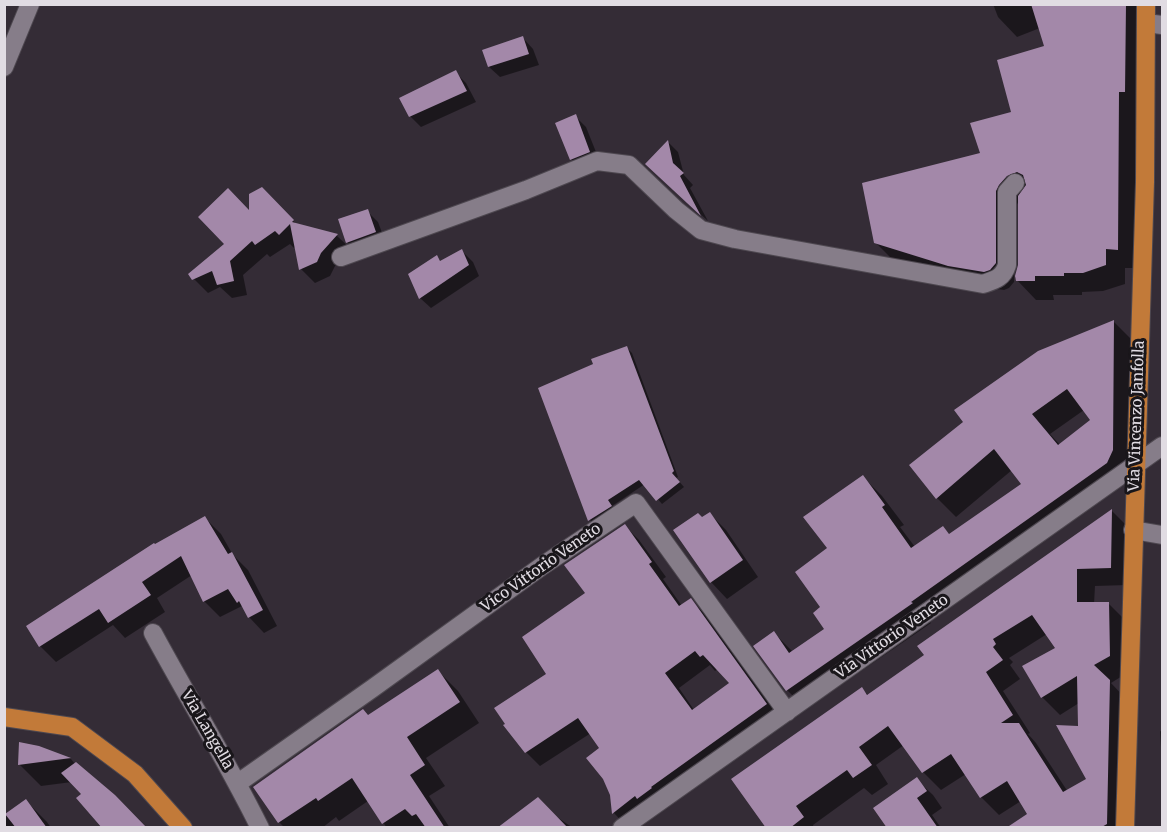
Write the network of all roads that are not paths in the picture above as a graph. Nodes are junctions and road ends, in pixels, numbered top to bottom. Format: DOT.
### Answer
graph roads {
  1 [pos="30,4"];
  2 [pos="1146,4"];
  3 [pos="1154,24"];
  4 [pos="4,67"];
  5 [pos="1015,183"];
  6 [pos="341,257"];
  7 [pos="1162,446"];
  8 [pos="1135,466"];
  9 [pos="1133,530"];
  10 [pos="1162,535"];
  11 [pos="153,633"];
  12 [pos="787,712"];
  13 [pos="4,717"];
  14 [pos="238,783"];
  15 [pos="183,828"];
  16 [pos="260,828"];
  17 [pos="622,828"];
  18 [pos="1125,828"];
  1 -- 4 [label="street"];
  2 -- 3 [label="main road, Via Vincenzo Janfolla"];
  3 -- 8 [label="main road, Via Vincenzo Janfolla"];
  5 -- 6 [label="street"];
  7 -- 8 [label="street, Via Vittorio Veneto"];
  8 -- 9 [label="main road, Via Vincenzo Janfolla"];
  8 -- 12 [label="street, Via Vittorio Veneto"];
  9 -- 10 [label="street"];
  9 -- 18 [label="main road, Via Vincenzo Janfolla"];
  11 -- 14 [label="street, Via Langella"];
  12 -- 14 [label="street, Vico Vittorio Veneto"];
  12 -- 17 [label="street, Via Vittorio Veneto"];
  13 -- 15 [label="main road"];
  14 -- 16 [label="street, Via Langella"];
}
